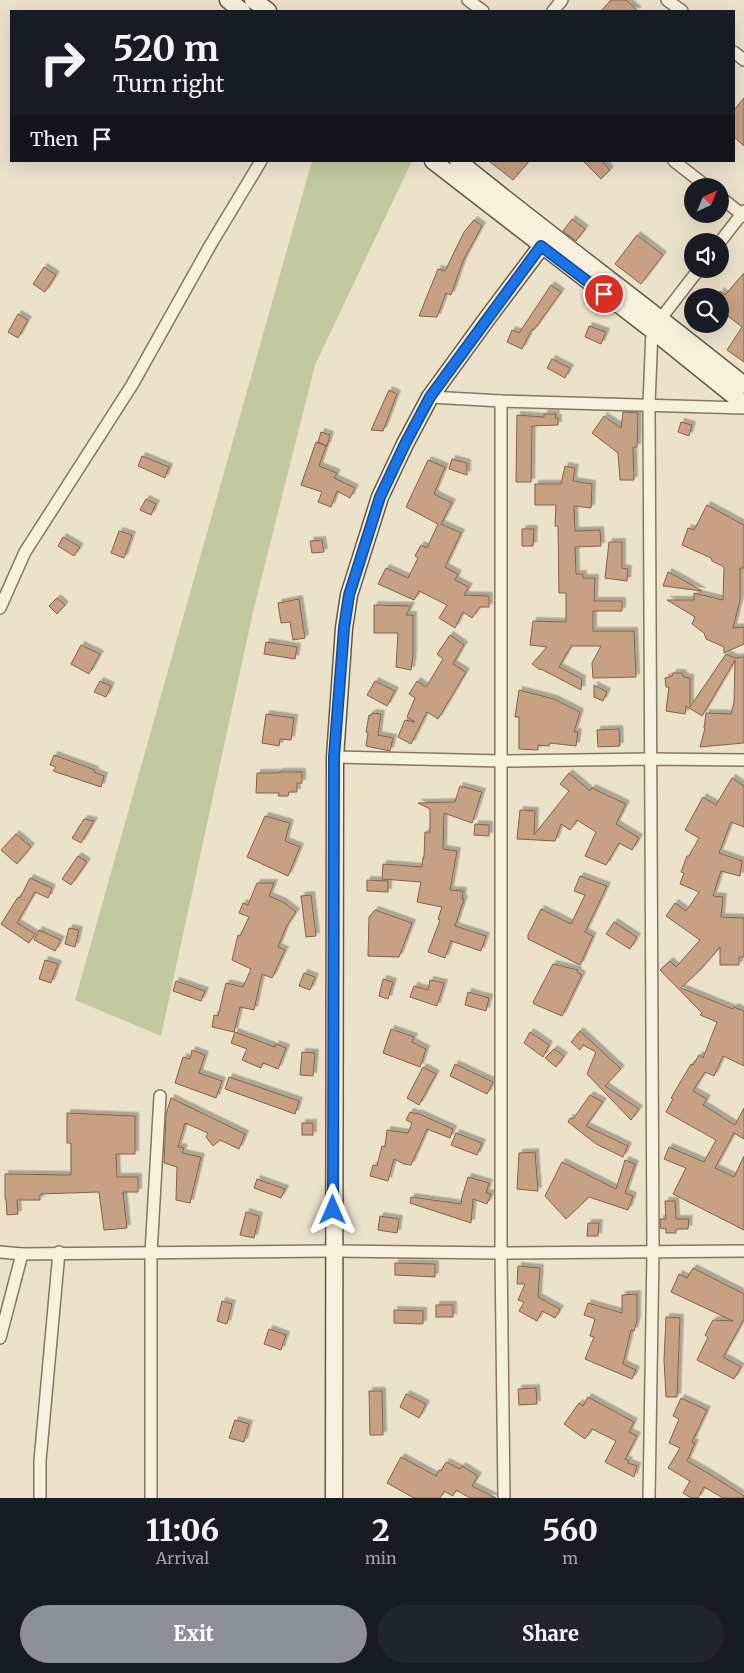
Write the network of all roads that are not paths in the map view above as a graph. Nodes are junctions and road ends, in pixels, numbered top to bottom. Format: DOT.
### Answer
graph roads {
  1 [pos="228,0"];
  2 [pos="253,0"];
  3 [pos="468,0"];
  4 [pos="562,0"];
  5 [pos="667,0"];
  6 [pos="241,10"];
  7 [pos="267,10"];
  8 [pos="482,10"];
  9 [pos="554,10"];
  10 [pos="681,10"];
  11 [pos="260,162"];
  12 [pos="435,162"];
  13 [pos="459,162"];
  14 [pos="675,162"];
  15 [pos="696,178"];
  16 [pos="729,203"];
  17 [pos="743,213"];
  18 [pos="727,233"];
  19 [pos="546,240"];
  20 [pos="692,278"];
  21 [pos="656,324"];
  22 [pos="744,385"];
  23 [pos="430,397"];
  24 [pos="501,401"];
  25 [pos="649,404"];
  26 [pos="744,404"];
  27 [pos="744,408"];
  28 [pos="0,608"];
  29 [pos="334,757"];
  30 [pos="650,759"];
  31 [pos="744,760"];
  32 [pos="502,761"];
  33 [pos="160,1096"];
  34 [pos="333,1251"];
  35 [pos="744,1251"];
  36 [pos="0,1252"];
  37 [pos="59,1252"];
  38 [pos="653,1252"];
  39 [pos="152,1253"];
  40 [pos="501,1253"];
  41 [pos="22,1254"];
  42 [pos="0,1338"];
  43 [pos="40,1498"];
  44 [pos="151,1498"];
  45 [pos="334,1498"];
  46 [pos="504,1498"];
  47 [pos="650,1498"];
  1 -- 6 [label="street"];
  2 -- 7 [label="street"];
  3 -- 8 [label="street"];
  4 -- 9 [label="street"];
  5 -- 10 [label="street"];
  11 -- 28 [label="street"];
  12 -- 19 [label="street"];
  13 -- 19 [label="street"];
  14 -- 15 [label="street"];
  16 -- 17 [label="street"];
  17 -- 18 [label="street"];
  19 -- 21 [label="street"];
  19 -- 23 [label="street"];
  20 -- 21 [label="street"];
  21 -- 22 [label="street"];
  21 -- 25 [label="street"];
  21 -- 26 [label="street"];
  23 -- 24 [label="street"];
  23 -- 29 [label="street"];
  24 -- 25 [label="street"];
  24 -- 32 [label="street"];
  25 -- 27 [label="street"];
  25 -- 30 [label="street"];
  29 -- 32 [label="street"];
  29 -- 34 [label="street"];
  30 -- 31 [label="street"];
  30 -- 32 [label="street"];
  30 -- 38 [label="street"];
  32 -- 40 [label="street"];
  33 -- 39 [label="street"];
  34 -- 39 [label="street"];
  34 -- 40 [label="street"];
  34 -- 45 [label="street"];
  35 -- 38 [label="street"];
  36 -- 41 [label="street"];
  37 -- 39 [label="street"];
  37 -- 41 [label="street"];
  37 -- 43 [label="street"];
  38 -- 40 [label="street"];
  38 -- 47 [label="street"];
  39 -- 44 [label="street"];
  40 -- 46 [label="street"];
  41 -- 42 [label="street"];
}
